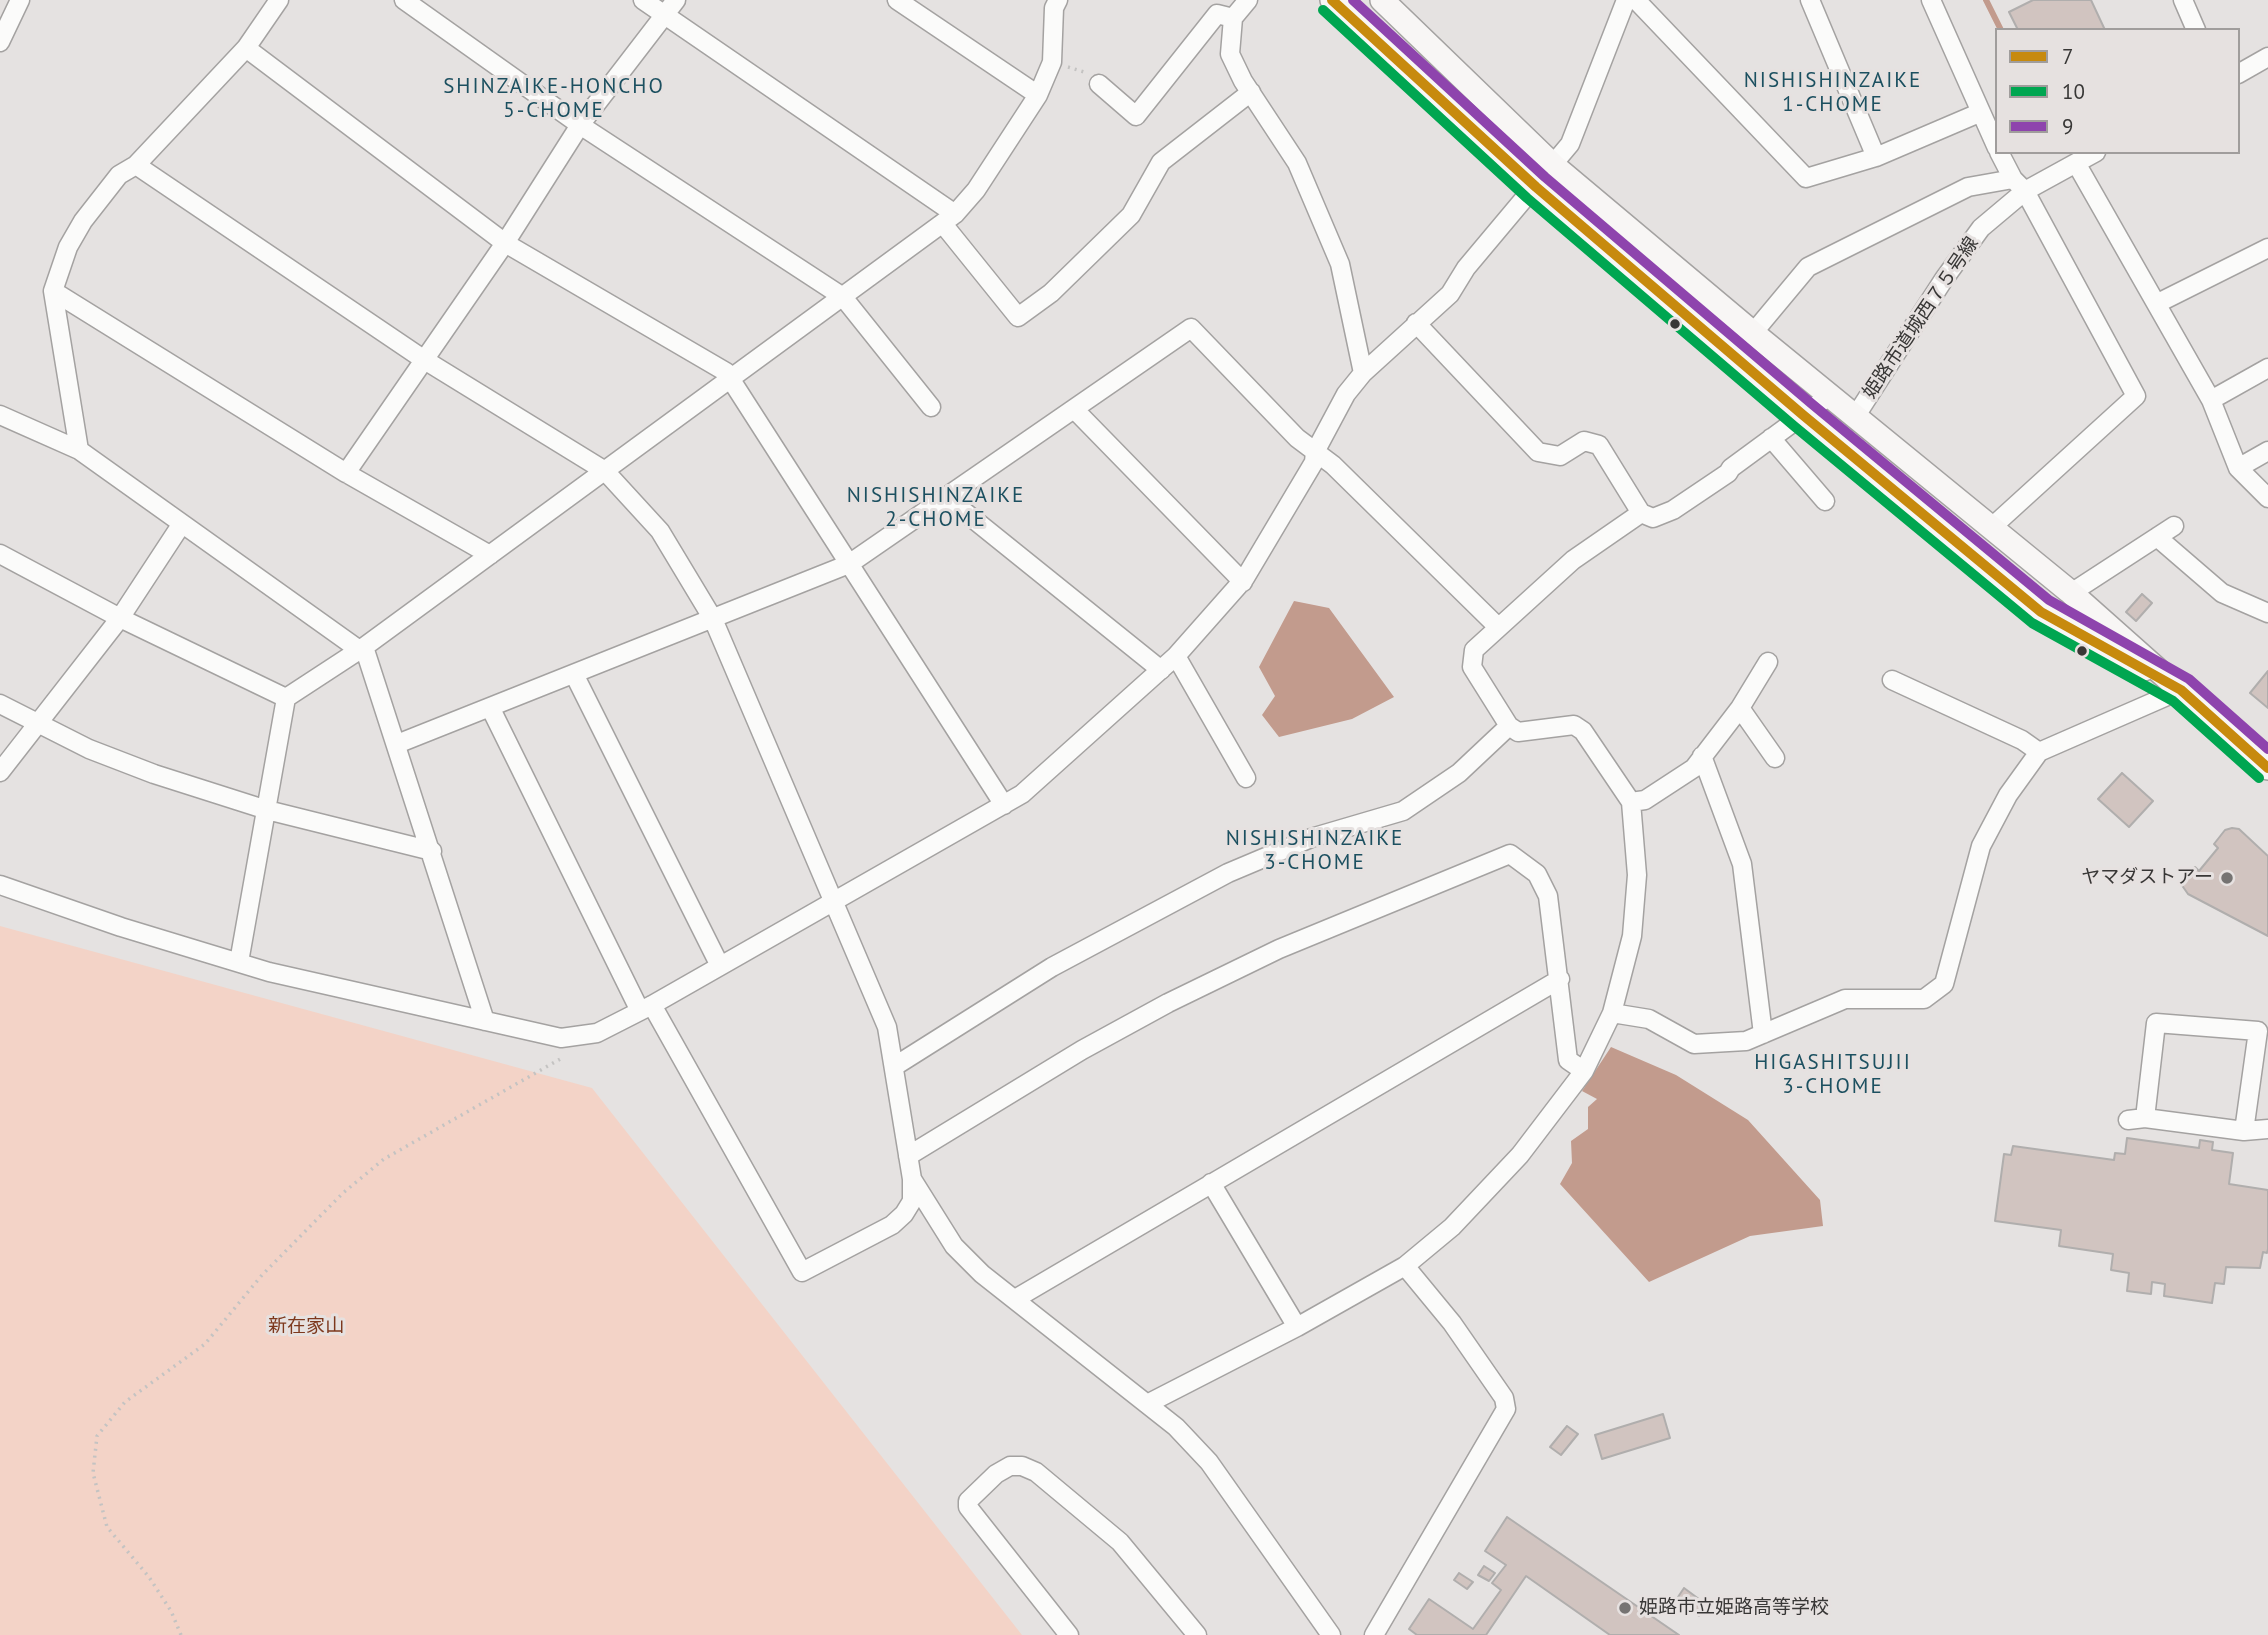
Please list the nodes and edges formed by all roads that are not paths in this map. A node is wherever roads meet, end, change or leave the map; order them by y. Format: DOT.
graph roads {
  1 [pos="20,0"];
  2 [pos="279,0"];
  3 [pos="404,0"];
  4 [pos="643,0"];
  5 [pos="676,0"];
  6 [pos="897,0"];
  7 [pos="1058,0"];
  8 [pos="1248,0"];
  9 [pos="1332,0"];
  10 [pos="1382,0"];
  11 [pos="1626,0"];
  12 [pos="1636,0"];
  13 [pos="1810,0"];
  14 [pos="1931,0"];
  15 [pos="2183,0"];
  16 [pos="665,16"];
  17 [pos="1233,18"];
  18 [pos="2195,28"];
  19 [pos="0,42"];
  20 [pos="246,48"];
  21 [pos="2268,57"];
  22 [pos="2240,73"];
  23 [pos="1099,84"];
  24 [pos="1251,92"];
  25 [pos="1038,95"];
  26 [pos="1979,113"];
  27 [pos="580,125"];
  28 [pos="1995,144"];
  29 [pos="2000,154"];
  30 [pos="2092,154"];
  31 [pos="1876,157"];
  32 [pos="2076,163"];
  33 [pos="136,165"];
  34 [pos="1554,166"];
  35 [pos="2019,185"];
  36 [pos="1536,187"];
  37 [pos="949,219"];
  38 [pos="505,243"];
  39 [pos="2268,248"];
  40 [pos="53,291"];
  41 [pos="843,297"];
  42 [pos="2158,303"];
  43 [pos="1421,328"];
  44 [pos="1753,333"];
  45 [pos="423,359"];
  46 [pos="2268,368"];
  47 [pos="1363,373"];
  48 [pos="730,380"];
  49 [pos="1829,396"];
  50 [pos="2211,400"];
  51 [pos="931,407"];
  52 [pos="1074,409"];
  53 [pos="0,415"];
  54 [pos="1803,415"];
  55 [pos="1855,418"];
  56 [pos="1771,438"];
  57 [pos="79,450"];
  58 [pos="2268,451"];
  59 [pos="1324,458"];
  60 [pos="2238,468"];
  61 [pos="606,471"];
  62 [pos="346,472"];
  63 [pos="946,497"];
  64 [pos="2268,498"];
  65 [pos="1825,501"];
  66 [pos="1639,508"];
  67 [pos="181,525"];
  68 [pos="2174,526"];
  69 [pos="1992,527"];
  70 [pos="2157,537"];
  71 [pos="0,554"];
  72 [pos="490,555"];
  73 [pos="849,564"];
  74 [pos="1243,582"];
  75 [pos="2071,593"];
  76 [pos="2268,613"];
  77 [pos="120,618"];
  78 [pos="713,618"];
  79 [pos="1492,621"];
  80 [pos="361,648"];
  81 [pos="1177,656"];
  82 [pos="1768,662"];
  83 [pos="1161,670"];
  84 [pos="574,674"];
  85 [pos="1892,680"];
  86 [pos="2181,690"];
  87 [pos="286,698"];
  88 [pos="0,704"];
  89 [pos="490,707"];
  90 [pos="1740,708"];
  91 [pos="37,724"];
  92 [pos="1509,726"];
  93 [pos="397,744"];
  94 [pos="2039,752"];
  95 [pos="1702,756"];
  96 [pos="1775,758"];
  97 [pos="2268,768"];
  98 [pos="0,772"];
  99 [pos="1246,778"];
  100 [pos="1631,802"];
  101 [pos="1004,805"];
  102 [pos="267,810"];
  103 [pos="432,851"];
  104 [pos="0,885"];
  105 [pos="835,902"];
  106 [pos="239,962"];
  107 [pos="720,966"];
  108 [pos="1560,979"];
  109 [pos="646,1008"];
  110 [pos="1612,1013"];
  111 [pos="485,1021"];
  112 [pos="1763,1034"];
  113 [pos="895,1066"];
  114 [pos="1584,1071"];
  115 [pos="2268,1129"];
  116 [pos="2244,1131"];
  117 [pos="908,1156"];
  118 [pos="912,1179"];
  119 [pos="1211,1183"];
  120 [pos="1405,1266"];
  121 [pos="1015,1299"];
  122 [pos="1297,1327"];
  123 [pos="1147,1404"];
  124 [pos="1069,1635"];
  125 [pos="1197,1635"];
  126 [pos="1331,1635"];
  127 [pos="1374,1635"];
  1 -- 19 [label="street"];
  2 -- 20 [label="street"];
  3 -- 27 [label="street"];
  4 -- 16 [label="street"];
  5 -- 16 [label="street"];
  6 -- 25 [label="street"];
  7 -- 25 [label="street"];
  8 -- 17 [label="street"];
  9 -- 36 [label="street"];
  10 -- 34 [label="street"];
  11 -- 34 [label="street"];
  12 -- 31 [label="street"];
  13 -- 31 [label="street"];
  14 -- 26 [label="street"];
  15 -- 18 [label="street"];
  16 -- 27 [label="street"];
  16 -- 37 [label="street"];
  17 -- 23 [label="street"];
  17 -- 24 [label="street"];
  20 -- 33 [label="street"];
  20 -- 38 [label="street"];
  21 -- 22 [label="street"];
  24 -- 37 [label="street"];
  24 -- 47 [label="street"];
  25 -- 37 [label="street"];
  26 -- 28 [label="street"];
  26 -- 31 [label="street"];
  27 -- 38 [label="street"];
  27 -- 41 [label="street"];
  29 -- 35 [label="street"];
  30 -- 32 [label="street, 姫路市道城西７５号線"];
  32 -- 35 [label="street, 姫路市道城西７５号線"];
  32 -- 42 [label="street"];
  33 -- 40 [label="street"];
  33 -- 45 [label="street"];
  34 -- 36 [label="street"];
  34 -- 44 [label="street"];
  35 -- 44 [label="street"];
  35 -- 55 [label="street, 姫路市道城西７５号線"];
  35 -- 69 [label="street"];
  36 -- 43 [label="street"];
  36 -- 54 [label="street"];
  37 -- 41 [label="street"];
  38 -- 45 [label="street"];
  38 -- 48 [label="street"];
  39 -- 42 [label="street"];
  40 -- 57 [label="street"];
  40 -- 62 [label="street"];
  41 -- 48 [label="street"];
  41 -- 51 [label="street"];
  42 -- 50 [label="street"];
  43 -- 47 [label="street"];
  43 -- 66 [label="street"];
  44 -- 49 [label="street"];
  45 -- 61 [label="street"];
  45 -- 62 [label="street"];
  46 -- 50 [label="street"];
  47 -- 59 [label="street"];
  48 -- 61 [label="street"];
  48 -- 73 [label="street"];
  49 -- 54 [label="street"];
  49 -- 55 [label="street"];
  50 -- 60 [label="street"];
  52 -- 59 [label="street"];
  52 -- 63 [label="street"];
  52 -- 74 [label="street"];
  53 -- 57 [label="street"];
  54 -- 56 [label="street"];
  54 -- 86 [label="street"];
  55 -- 69 [label="street"];
  56 -- 65 [label="street"];
  56 -- 66 [label="street"];
  57 -- 67 [label="street"];
  58 -- 60 [label="street"];
  59 -- 74 [label="street"];
  59 -- 79 [label="street"];
  60 -- 64 [label="street"];
  61 -- 72 [label="street"];
  61 -- 78 [label="street"];
  62 -- 72 [label="street"];
  63 -- 73 [label="street"];
  63 -- 83 [label="street"];
  66 -- 79 [label="street"];
  67 -- 77 [label="street"];
  67 -- 80 [label="street"];
  68 -- 70 [label="street"];
  69 -- 75 [label="street"];
  70 -- 75 [label="street"];
  70 -- 76 [label="street"];
  71 -- 77 [label="street"];
  72 -- 80 [label="street"];
  73 -- 78 [label="street"];
  73 -- 101 [label="street"];
  74 -- 81 [label="street"];
  75 -- 86 [label="street"];
  77 -- 87 [label="street"];
  77 -- 91 [label="street"];
  78 -- 84 [label="street"];
  78 -- 105 [label="street"];
  79 -- 92 [label="street"];
  80 -- 87 [label="street"];
  80 -- 93 [label="street"];
  81 -- 83 [label="street"];
  81 -- 99 [label="street"];
  82 -- 90 [label="street"];
  83 -- 101 [label="street"];
  84 -- 89 [label="street"];
  84 -- 107 [label="street"];
  85 -- 94 [label="street"];
  86 -- 94 [label="street"];
  86 -- 97 [label="street"];
  87 -- 102 [label="street"];
  88 -- 91 [label="street"];
  89 -- 93 [label="street"];
  89 -- 109 [label="street"];
  90 -- 95 [label="street"];
  90 -- 96 [label="street"];
  91 -- 98 [label="street"];
  91 -- 102 [label="street"];
  92 -- 100 [label="street"];
  92 -- 113 [label="street"];
  93 -- 103 [label="street"];
  94 -- 112 [label="street"];
  95 -- 100 [label="street"];
  95 -- 112 [label="street"];
  100 -- 110 [label="street"];
  101 -- 105 [label="street"];
  102 -- 103 [label="street"];
  102 -- 106 [label="street"];
  103 -- 111 [label="street"];
  104 -- 106 [label="street"];
  105 -- 107 [label="street"];
  105 -- 113 [label="street"];
  106 -- 111 [label="street"];
  107 -- 109 [label="street"];
  108 -- 114 [label="street"];
  108 -- 117 [label="street"];
  108 -- 119 [label="street"];
  109 -- 111 [label="street"];
  109 -- 118 [label="street"];
  110 -- 112 [label="street"];
  110 -- 114 [label="street"];
  113 -- 117 [label="street"];
  114 -- 120 [label="street"];
  115 -- 116 [label="street"];
  116 -- 116 [label="street"];
  117 -- 118 [label="street"];
  118 -- 121 [label="street"];
  119 -- 121 [label="street"];
  119 -- 122 [label="street"];
  120 -- 122 [label="street"];
  120 -- 127 [label="street"];
  121 -- 123 [label="street"];
  122 -- 123 [label="street"];
  123 -- 126 [label="street"];
  124 -- 125 [label="street"];
}
